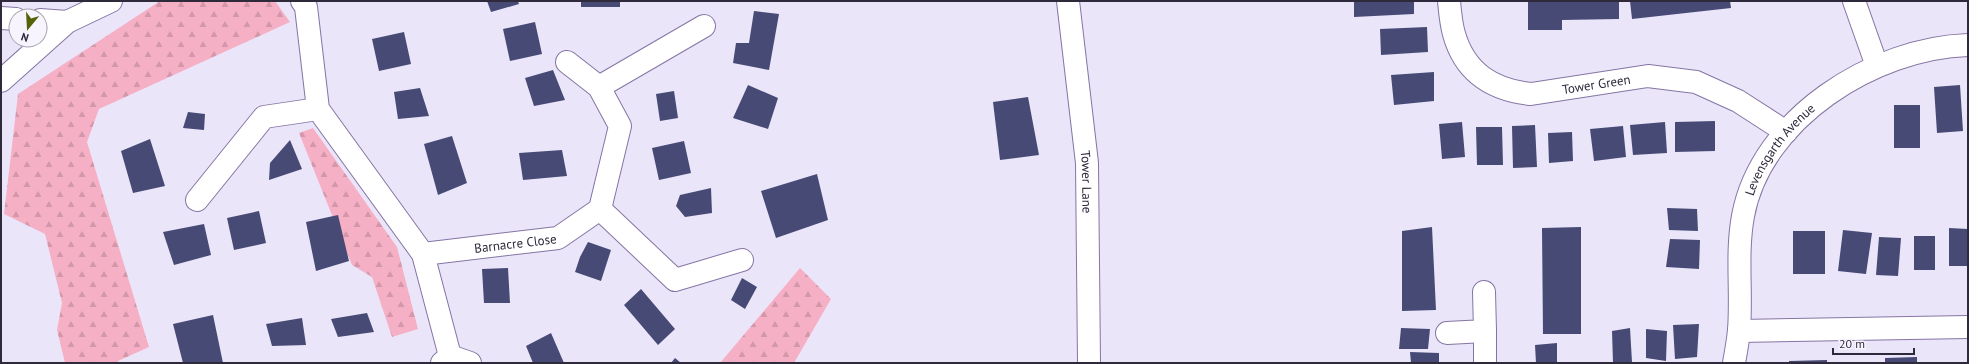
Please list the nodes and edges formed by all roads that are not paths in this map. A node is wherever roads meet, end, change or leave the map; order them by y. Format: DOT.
graph roads {
  1 [pos="111,1"];
  2 [pos="1068,1"];
  3 [pos="1449,1"];
  4 [pos="1854,1"];
  5 [pos="309,3"];
  6 [pos="48,21"];
  7 [pos="67,22"];
  8 [pos="704,26"];
  9 [pos="1968,45"];
  10 [pos="566,62"];
  11 [pos="1877,66"];
  12 [pos="1,81"];
  13 [pos="599,87"];
  14 [pos="318,109"];
  15 [pos="1786,132"];
  16 [pos="197,200"];
  17 [pos="600,209"];
  18 [pos="423,254"];
  19 [pos="742,260"];
  20 [pos="1484,292"];
  21 [pos="1968,327"];
  22 [pos="1739,330"];
  23 [pos="1485,331"];
  24 [pos="1447,332"];
  25 [pos="446,360"];
  26 [pos="470,363"];
  27 [pos="1089,363"];
  28 [pos="1485,363"];
  29 [pos="1734,363"];
  1 -- 7 [label="street"];
  2 -- 27 [label="street, Tower Lane"];
  3 -- 15 [label="street, Tower Green"];
  4 -- 11 [label="street"];
  5 -- 14 [label="street"];
  6 -- 7 [label="street"];
  7 -- 12 [label="street"];
  8 -- 13 [label="street"];
  9 -- 11 [label="street, Levensgarth Avenue"];
  10 -- 13 [label="street"];
  11 -- 15 [label="street, Levensgarth Avenue"];
  13 -- 17 [label="street"];
  14 -- 16 [label="street"];
  14 -- 18 [label="street"];
  15 -- 22 [label="street, Levensgarth Avenue"];
  17 -- 18 [label="street, Barnacre Close"];
  17 -- 19 [label="street"];
  18 -- 25 [label="street"];
  20 -- 23 [label="street"];
  21 -- 22 [label="street"];
  22 -- 29 [label="street, Levensgarth Avenue"];
  23 -- 24 [label="street"];
  23 -- 28 [label="street"];
  25 -- 26 [label="street"];
}
